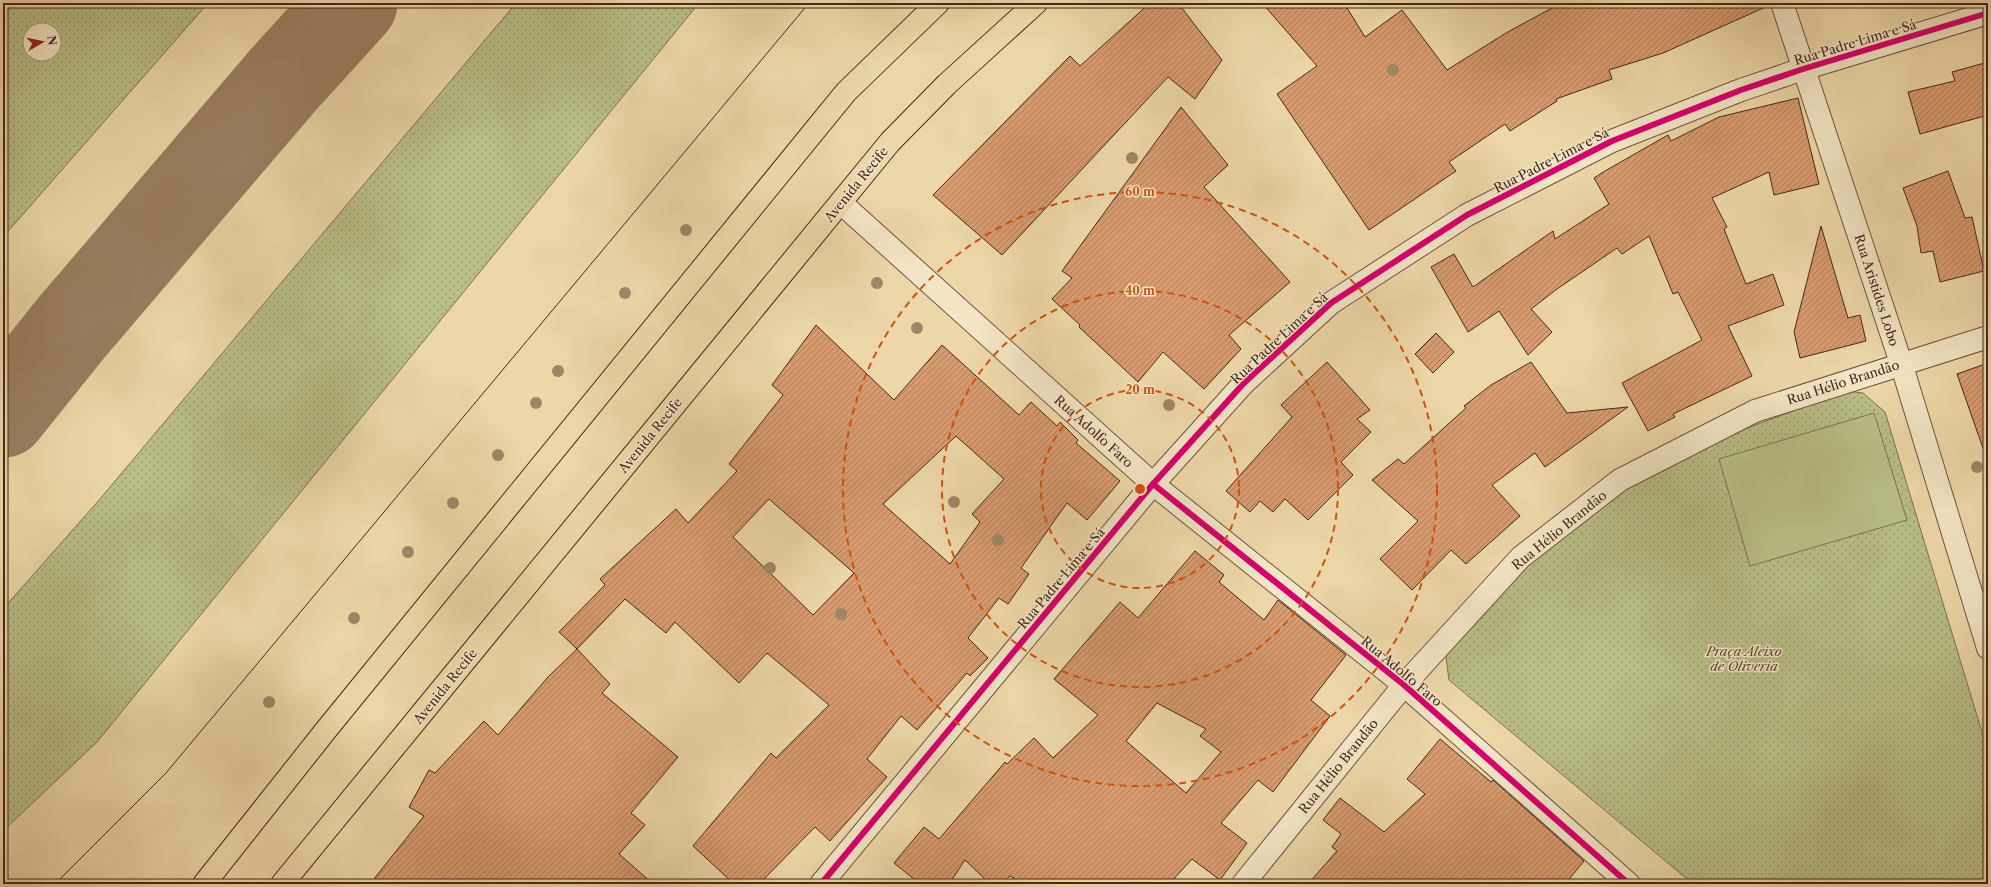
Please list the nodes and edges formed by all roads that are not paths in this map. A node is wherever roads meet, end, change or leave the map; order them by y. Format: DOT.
graph roads {
  1 [pos="938,3"];
  2 [pos="1036,3"];
  3 [pos="1782,3"];
  4 [pos="1988,13"];
  5 [pos="1803,69"];
  6 [pos="841,203"];
  7 [pos="1988,336"];
  8 [pos="1901,363"];
  9 [pos="1153,484"];
  10 [pos="1988,648"];
  11 [pos="1404,685"];
  12 [pos="204,884"];
  13 [pos="282,884"];
  14 [pos="821,884"];
  15 [pos="1243,884"];
  16 [pos="1629,884"];
  1 -- 12 [label="main road"];
  2 -- 6 [label="main road, Avenida Recife"];
  3 -- 5 [label="street, Rua Aristides Lobo"];
  4 -- 5 [label="street, Rua Padre Lima e Sá"];
  5 -- 8 [label="street, Rua Aristides Lobo"];
  5 -- 9 [label="street, Rua Padre Lima e Sá"];
  6 -- 9 [label="street, Rua Adolfo Faro"];
  6 -- 13 [label="main road, Avenida Recife"];
  7 -- 8 [label="street, Rua Hélio Brandão"];
  8 -- 10 [label="street, Rua Aristides Lobo"];
  8 -- 11 [label="street, Rua Hélio Brandão"];
  9 -- 11 [label="street, Rua Adolfo Faro"];
  9 -- 14 [label="street, Rua Padre Lima e Sá"];
  11 -- 15 [label="street, Rua Hélio Brandão"];
  11 -- 16 [label="street, Rua Adolfo Faro"];
}
